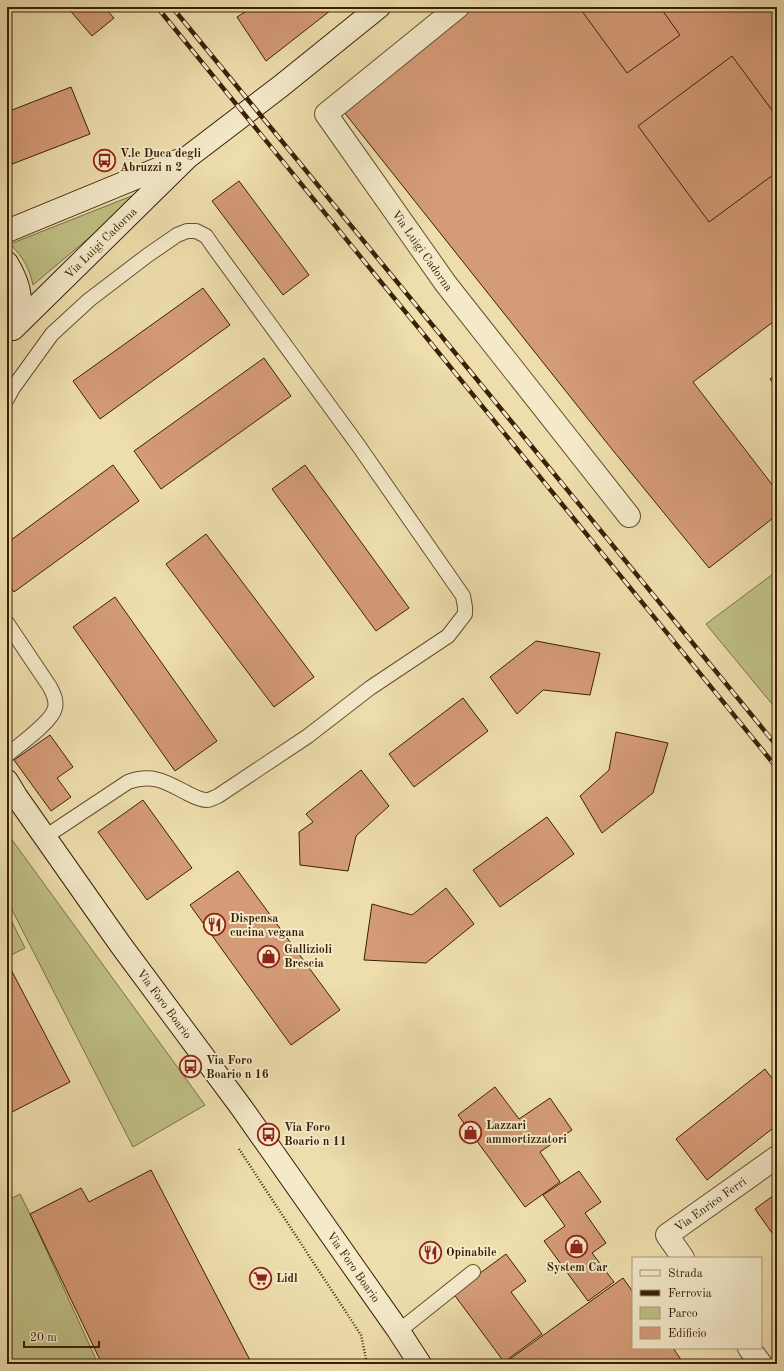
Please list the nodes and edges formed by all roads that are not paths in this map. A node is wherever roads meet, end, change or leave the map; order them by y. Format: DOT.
graph roads {
  1 [pos="379,7"];
  2 [pos="458,7"];
  3 [pos="188,157"];
  4 [pos="7,232"];
  5 [pos="7,263"];
  6 [pos="10,333"];
  7 [pos="7,399"];
  8 [pos="629,516"];
  9 [pos="7,623"];
  10 [pos="7,755"];
  11 [pos="7,781"];
  12 [pos="45,837"];
  13 [pos="777,1157"];
  14 [pos="682,1257"];
  15 [pos="474,1272"];
  16 [pos="398,1330"];
  17 [pos="750,1349"];
  18 [pos="420,1364"];
  19 [pos="761,1364"];
  1 -- 3 [label="main road, Via Luigi Cadorna"];
  2 -- 8 [label="main road, Via Luigi Cadorna"];
  3 -- 4 [label="main road, Via Luigi Cadorna"];
  3 -- 6 [label="main road, Via Luigi Cadorna"];
  5 -- 6 [label="main road"];
  7 -- 12 [label="lane"];
  9 -- 10 [label="lane"];
  11 -- 12 [label="main road, Via Foro Boario"];
  12 -- 16 [label="main road, Via Foro Boario"];
  13 -- 14 [label="main road, Via Enrico Ferri"];
  15 -- 16 [label="lane"];
  16 -- 18 [label="main road, Via Foro Boario"];
  17 -- 19 [label="main road"];
}
